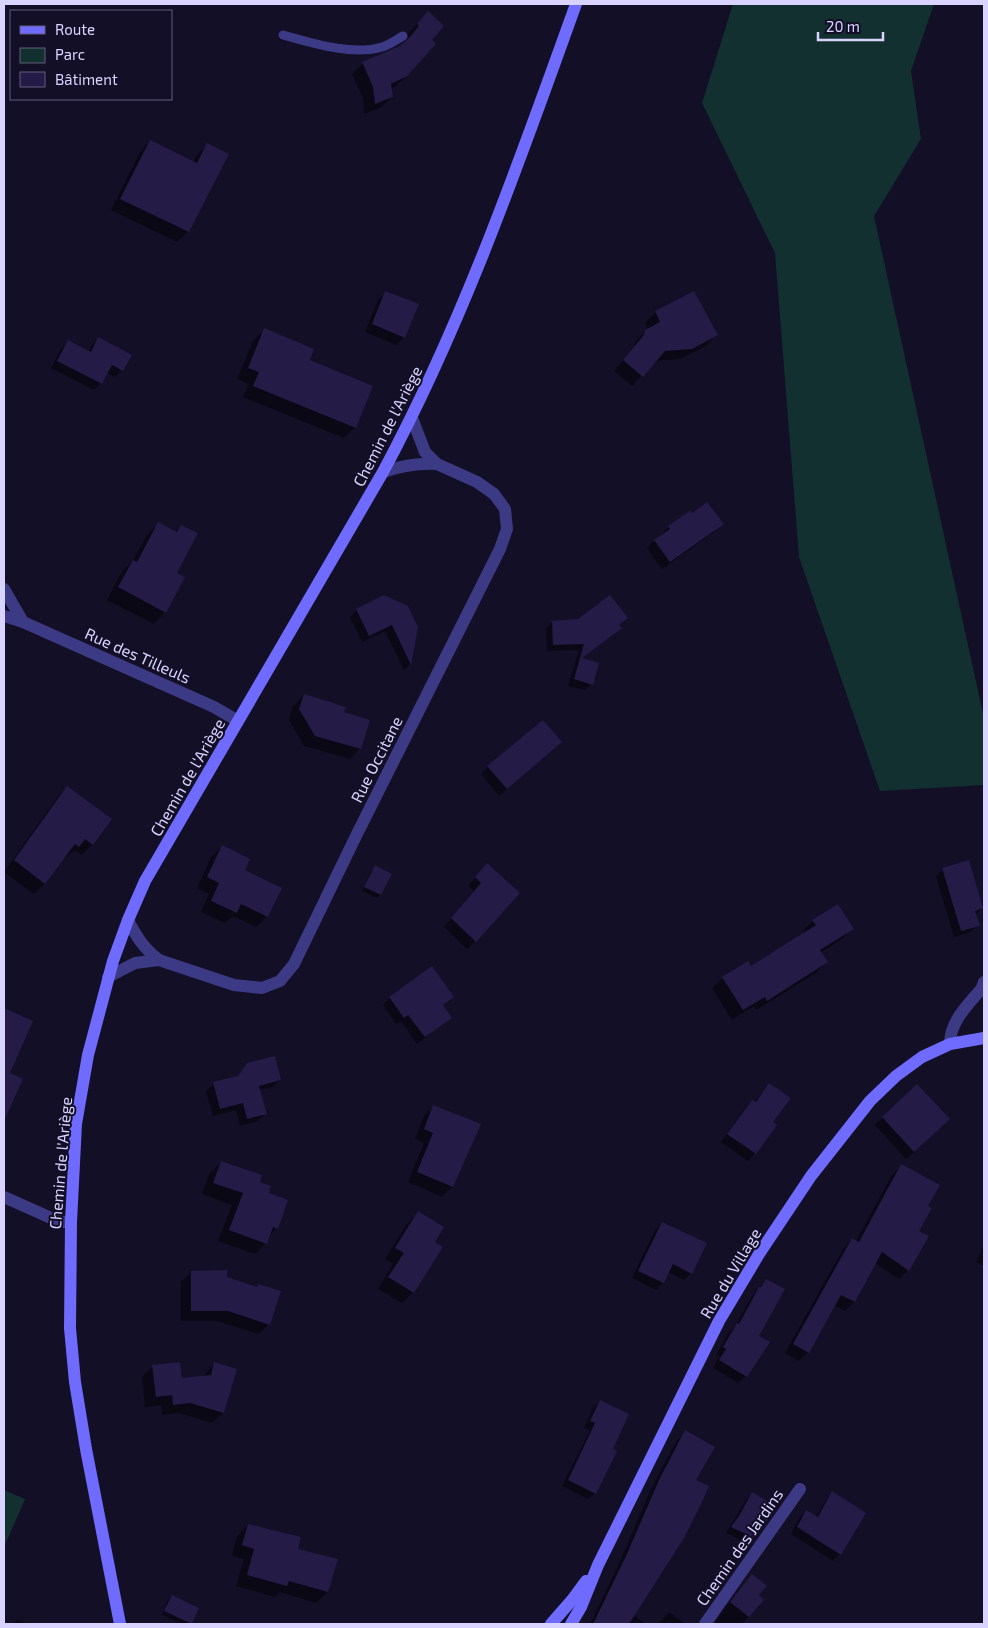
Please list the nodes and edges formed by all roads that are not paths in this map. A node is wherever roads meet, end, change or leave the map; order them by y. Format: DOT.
graph roads {
  1 [pos="576,4"];
  2 [pos="284,35"];
  3 [pos="403,36"];
  4 [pos="412,418"];
  5 [pos="436,464"];
  6 [pos="383,472"];
  7 [pos="4,589"];
  8 [pos="4,616"];
  9 [pos="23,622"];
  10 [pos="238,721"];
  11 [pos="128,920"];
  12 [pos="159,960"];
  13 [pos="108,977"];
  14 [pos="984,982"];
  15 [pos="984,1038"];
  16 [pos="950,1044"];
  17 [pos="4,1197"];
  18 [pos="71,1222"];
  19 [pos="800,1489"];
  20 [pos="598,1565"];
  21 [pos="120,1624"];
  22 [pos="550,1624"];
  23 [pos="572,1624"];
  24 [pos="705,1624"];
  1 -- 4 [label="street, Chemin de l'Ariège"];
  2 -- 3 [label="lane"];
  4 -- 5 [label="street"];
  4 -- 6 [label="street, Chemin de l'Ariège"];
  5 -- 6 [label="street, Rue Occitane"];
  5 -- 12 [label="street, Rue Occitane"];
  6 -- 10 [label="street, Chemin de l'Ariège"];
  7 -- 9 [label="street"];
  8 -- 9 [label="street, Rue des Tilleuls"];
  9 -- 10 [label="street, Rue des Tilleuls"];
  10 -- 11 [label="street, Chemin de l'Ariège"];
  11 -- 12 [label="street, Rue Occitane"];
  11 -- 13 [label="street, Chemin de l'Ariège"];
  12 -- 13 [label="street, Rue Occitane"];
  13 -- 18 [label="street, Chemin de l'Ariège"];
  14 -- 16 [label="street"];
  15 -- 16 [label="street, Rue du Village"];
  16 -- 20 [label="street, Rue du Village"];
  17 -- 18 [label="street"];
  18 -- 21 [label="street, Chemin de l'Ariège"];
  19 -- 24 [label="street, Chemin des Jardins"];
  20 -- 22 [label="street, Rue du Village"];
  20 -- 23 [label="street, Rue du Village"];
}
